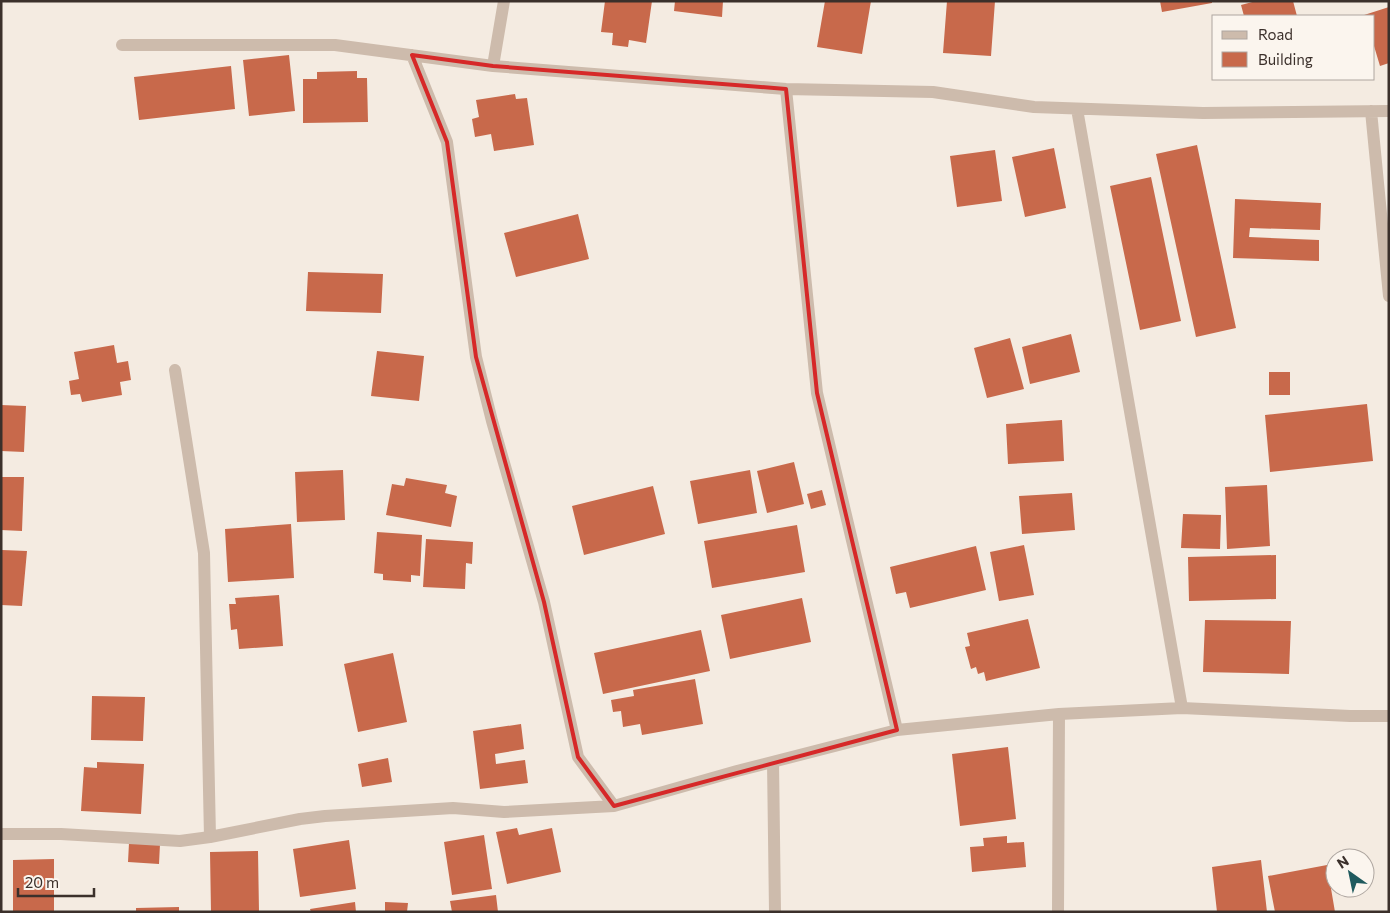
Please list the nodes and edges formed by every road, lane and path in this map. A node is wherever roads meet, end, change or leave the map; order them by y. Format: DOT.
graph roads {
  1 [pos="504,1"];
  2 [pos="122,45"];
  3 [pos="412,55"];
  4 [pos="493,66"];
  5 [pos="786,89"];
  6 [pos="1077,109"];
  7 [pos="1370,111"];
  8 [pos="1389,111"];
  9 [pos="1389,296"];
  10 [pos="175,370"];
  11 [pos="1182,708"];
  12 [pos="1059,714"];
  13 [pos="1389,716"];
  14 [pos="897,730"];
  15 [pos="773,762"];
  16 [pos="614,806"];
  17 [pos="1,834"];
  18 [pos="210,837"];
  19 [pos="775,912"];
  20 [pos="1058,912"];
  1 -- 4 [label="street"];
  2 -- 3 [label="street"];
  3 -- 4 [label="street"];
  3 -- 16 [label="street"];
  4 -- 5 [label="street"];
  5 -- 6 [label="street"];
  5 -- 14 [label="street"];
  6 -- 7 [label="street"];
  6 -- 11 [label="street"];
  7 -- 8 [label="street"];
  7 -- 9 [label="street"];
  10 -- 18 [label="street"];
  11 -- 12 [label="street"];
  11 -- 13 [label="street"];
  12 -- 14 [label="street"];
  12 -- 20 [label="street"];
  14 -- 15 [label="street"];
  15 -- 16 [label="street"];
  15 -- 19 [label="street"];
  16 -- 18 [label="street"];
  17 -- 18 [label="street"];
}
